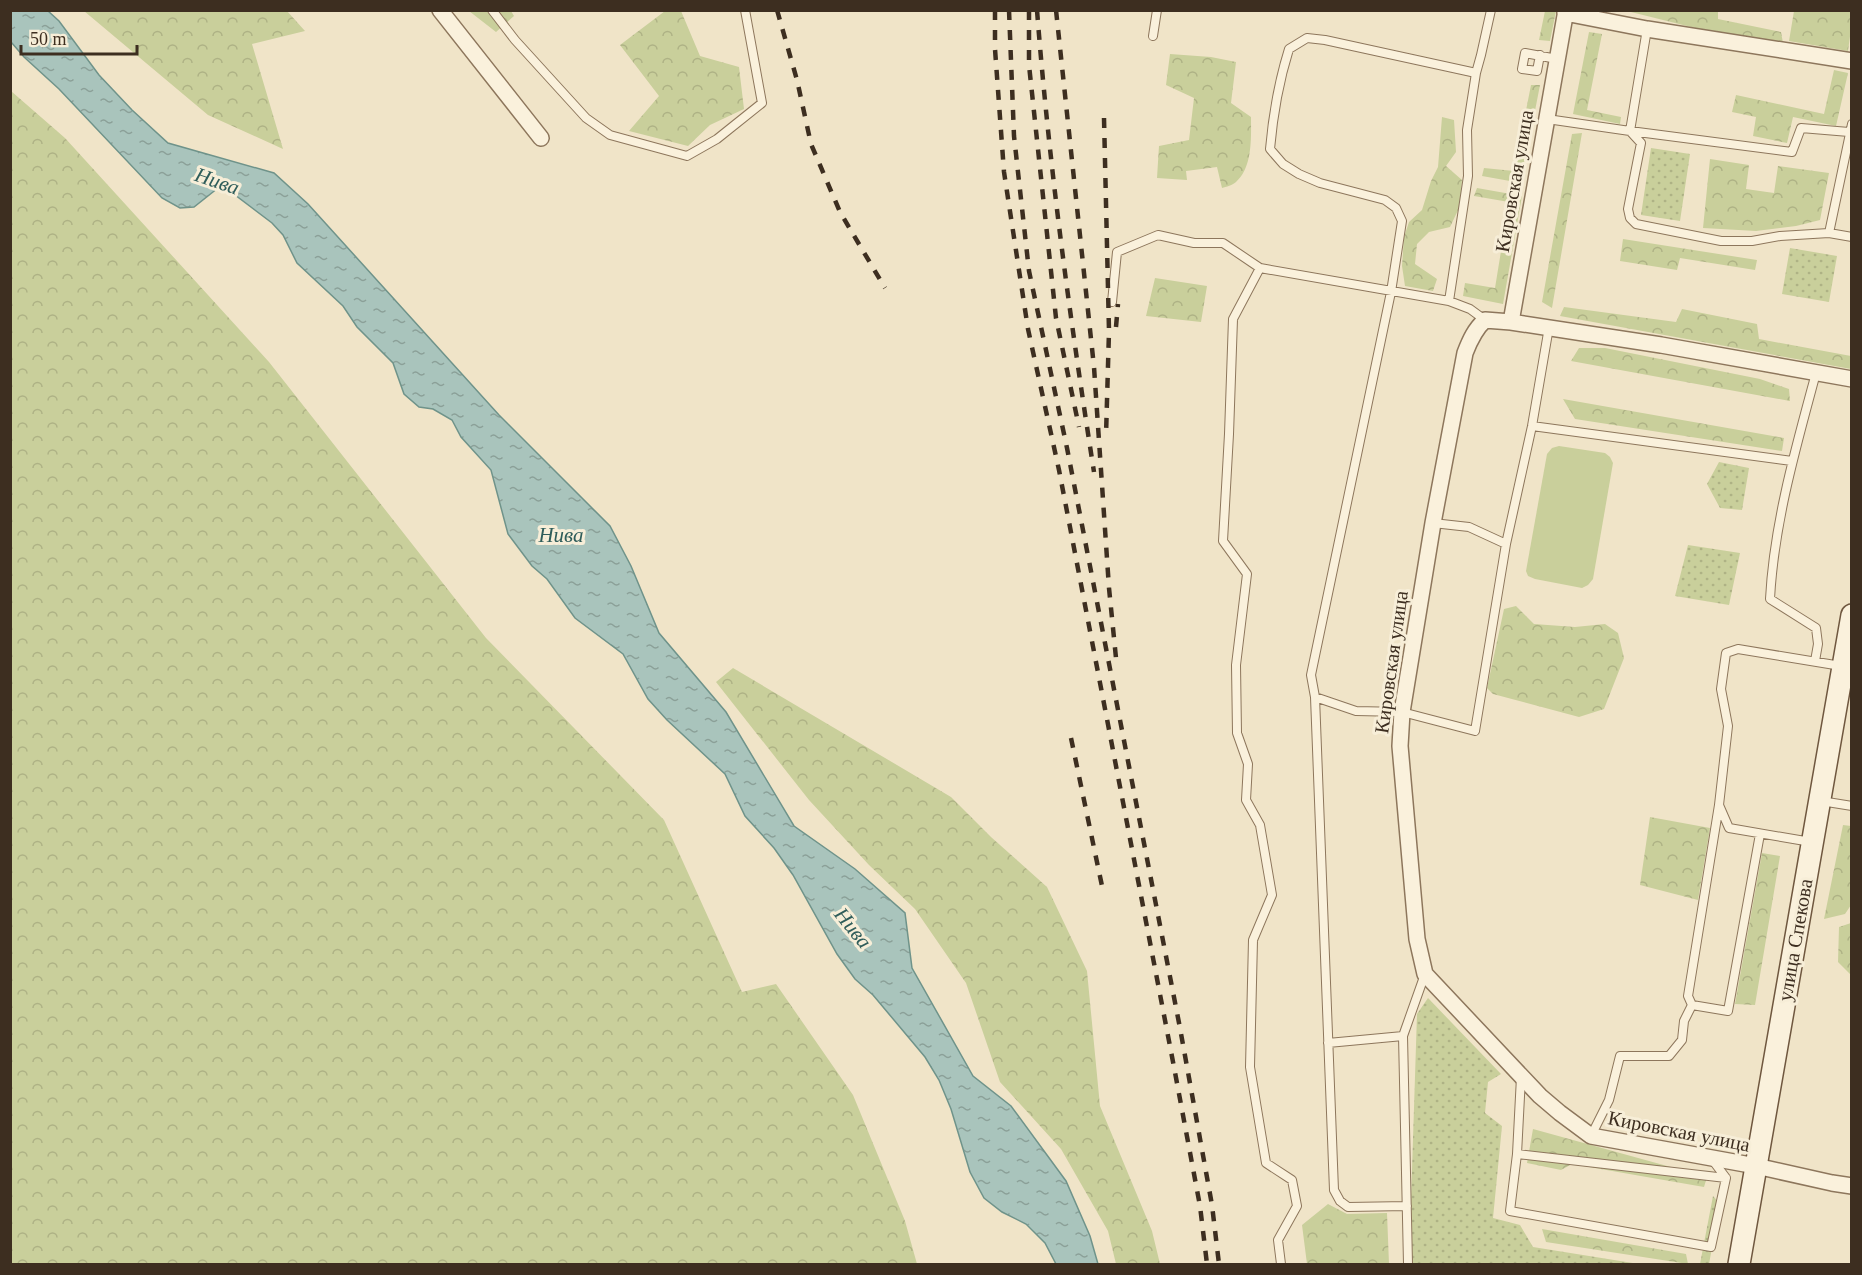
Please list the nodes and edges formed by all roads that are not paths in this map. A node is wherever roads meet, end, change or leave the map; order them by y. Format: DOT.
graph roads {
  1 [pos="440,10"];
  2 [pos="492,10"];
  3 [pos="746,10"];
  4 [pos="1157,10"];
  5 [pos="1491,10"];
  6 [pos="1566,12"];
  7 [pos="1647,28"];
  8 [pos="1153,36"];
  9 [pos="1540,56"];
  10 [pos="1557,59"];
  11 [pos="1851,61"];
  12 [pos="1476,73"];
  13 [pos="1547,119"];
  14 [pos="1851,124"];
  15 [pos="1630,131"];
  16 [pos="1850,132"];
  17 [pos="541,138"];
  18 [pos="1829,233"];
  19 [pos="1851,237"];
  20 [pos="1260,268"];
  21 [pos="1391,292"];
  22 [pos="1112,302"];
  23 [pos="1449,302"];
  24 [pos="1485,320"];
  25 [pos="1511,322"];
  26 [pos="1549,327"];
  27 [pos="1816,373"];
  28 [pos="1851,379"];
  29 [pos="1532,426"];
  30 [pos="1792,461"];
  31 [pos="1433,523"];
  32 [pos="1506,544"];
  33 [pos="1851,615"];
  34 [pos="1815,661"];
  35 [pos="1842,667"];
  36 [pos="1316,697"];
  37 [pos="1402,712"];
  38 [pos="1819,801"];
  39 [pos="1719,805"];
  40 [pos="1851,806"];
  41 [pos="1760,834"];
  42 [pos="1812,842"];
  43 [pos="1425,974"];
  44 [pos="1692,1005"];
  45 [pos="1403,1036"];
  46 [pos="1328,1043"];
  47 [pos="1521,1075"];
  48 [pos="1591,1136"];
  49 [pos="1517,1154"];
  50 [pos="1711,1157"];
  51 [pos="1756,1166"];
  52 [pos="1726,1178"];
  53 [pos="1850,1183"];
  54 [pos="1407,1206"];
  55 [pos="1281,1264"];
  56 [pos="1408,1264"];
  57 [pos="1739,1264"];
  1 -- 17 [label="street"];
  2 -- 3 [label="lane"];
  4 -- 8 [label="lane"];
  5 -- 12 [label="lane"];
  6 -- 7 [label="street"];
  6 -- 10 [label="street, Кировская улица"];
  7 -- 11 [label="street"];
  7 -- 15 [label="lane"];
  9 -- 10 [label="lane"];
  10 -- 13 [label="street, Кировская улица"];
  12 -- 21 [label="lane"];
  12 -- 23 [label="lane"];
  13 -- 15 [label="lane"];
  13 -- 25 [label="street, Кировская улица"];
  14 -- 16 [label="lane"];
  15 -- 16 [label="lane"];
  15 -- 18 [label="lane"];
  16 -- 18 [label="lane"];
  18 -- 19 [label="lane"];
  20 -- 21 [label="lane"];
  20 -- 22 [label="lane"];
  20 -- 55 [label="lane"];
  21 -- 23 [label="lane"];
  21 -- 36 [label="lane"];
  23 -- 24 [label="lane"];
  24 -- 25 [label="street"];
  24 -- 31 [label="street, Кировская улица"];
  25 -- 26 [label="street"];
  26 -- 27 [label="street"];
  26 -- 29 [label="lane"];
  27 -- 28 [label="street"];
  27 -- 30 [label="lane"];
  29 -- 30 [label="lane"];
  29 -- 32 [label="lane"];
  30 -- 34 [label="lane"];
  31 -- 32 [label="lane"];
  31 -- 37 [label="street, Кировская улица"];
  32 -- 37 [label="lane"];
  33 -- 35 [label="main road, улица Спекова"];
  34 -- 35 [label="lane"];
  34 -- 39 [label="lane"];
  35 -- 38 [label="main road, улица Спекова"];
  36 -- 37 [label="lane"];
  36 -- 46 [label="lane"];
  37 -- 43 [label="street, Кировская улица"];
  38 -- 40 [label="lane"];
  38 -- 42 [label="main road, улица Спекова"];
  39 -- 41 [label="lane"];
  39 -- 44 [label="lane"];
  41 -- 42 [label="lane"];
  41 -- 44 [label="lane"];
  42 -- 51 [label="main road, улица Спекова"];
  43 -- 45 [label="lane"];
  43 -- 47 [label="street, Кировская улица"];
  44 -- 48 [label="lane"];
  45 -- 46 [label="lane"];
  45 -- 54 [label="lane"];
  46 -- 54 [label="lane"];
  47 -- 48 [label="street, Кировская улица"];
  47 -- 49 [label="lane"];
  48 -- 50 [label="street, Кировская улица"];
  49 -- 52 [label="lane"];
  49 -- 52 [label="lane"];
  50 -- 51 [label="street, Кировская улица"];
  50 -- 52 [label="lane"];
  51 -- 53 [label="street, Кировская улица"];
  51 -- 57 [label="main road, улица Спекова"];
  54 -- 56 [label="lane"];
}
